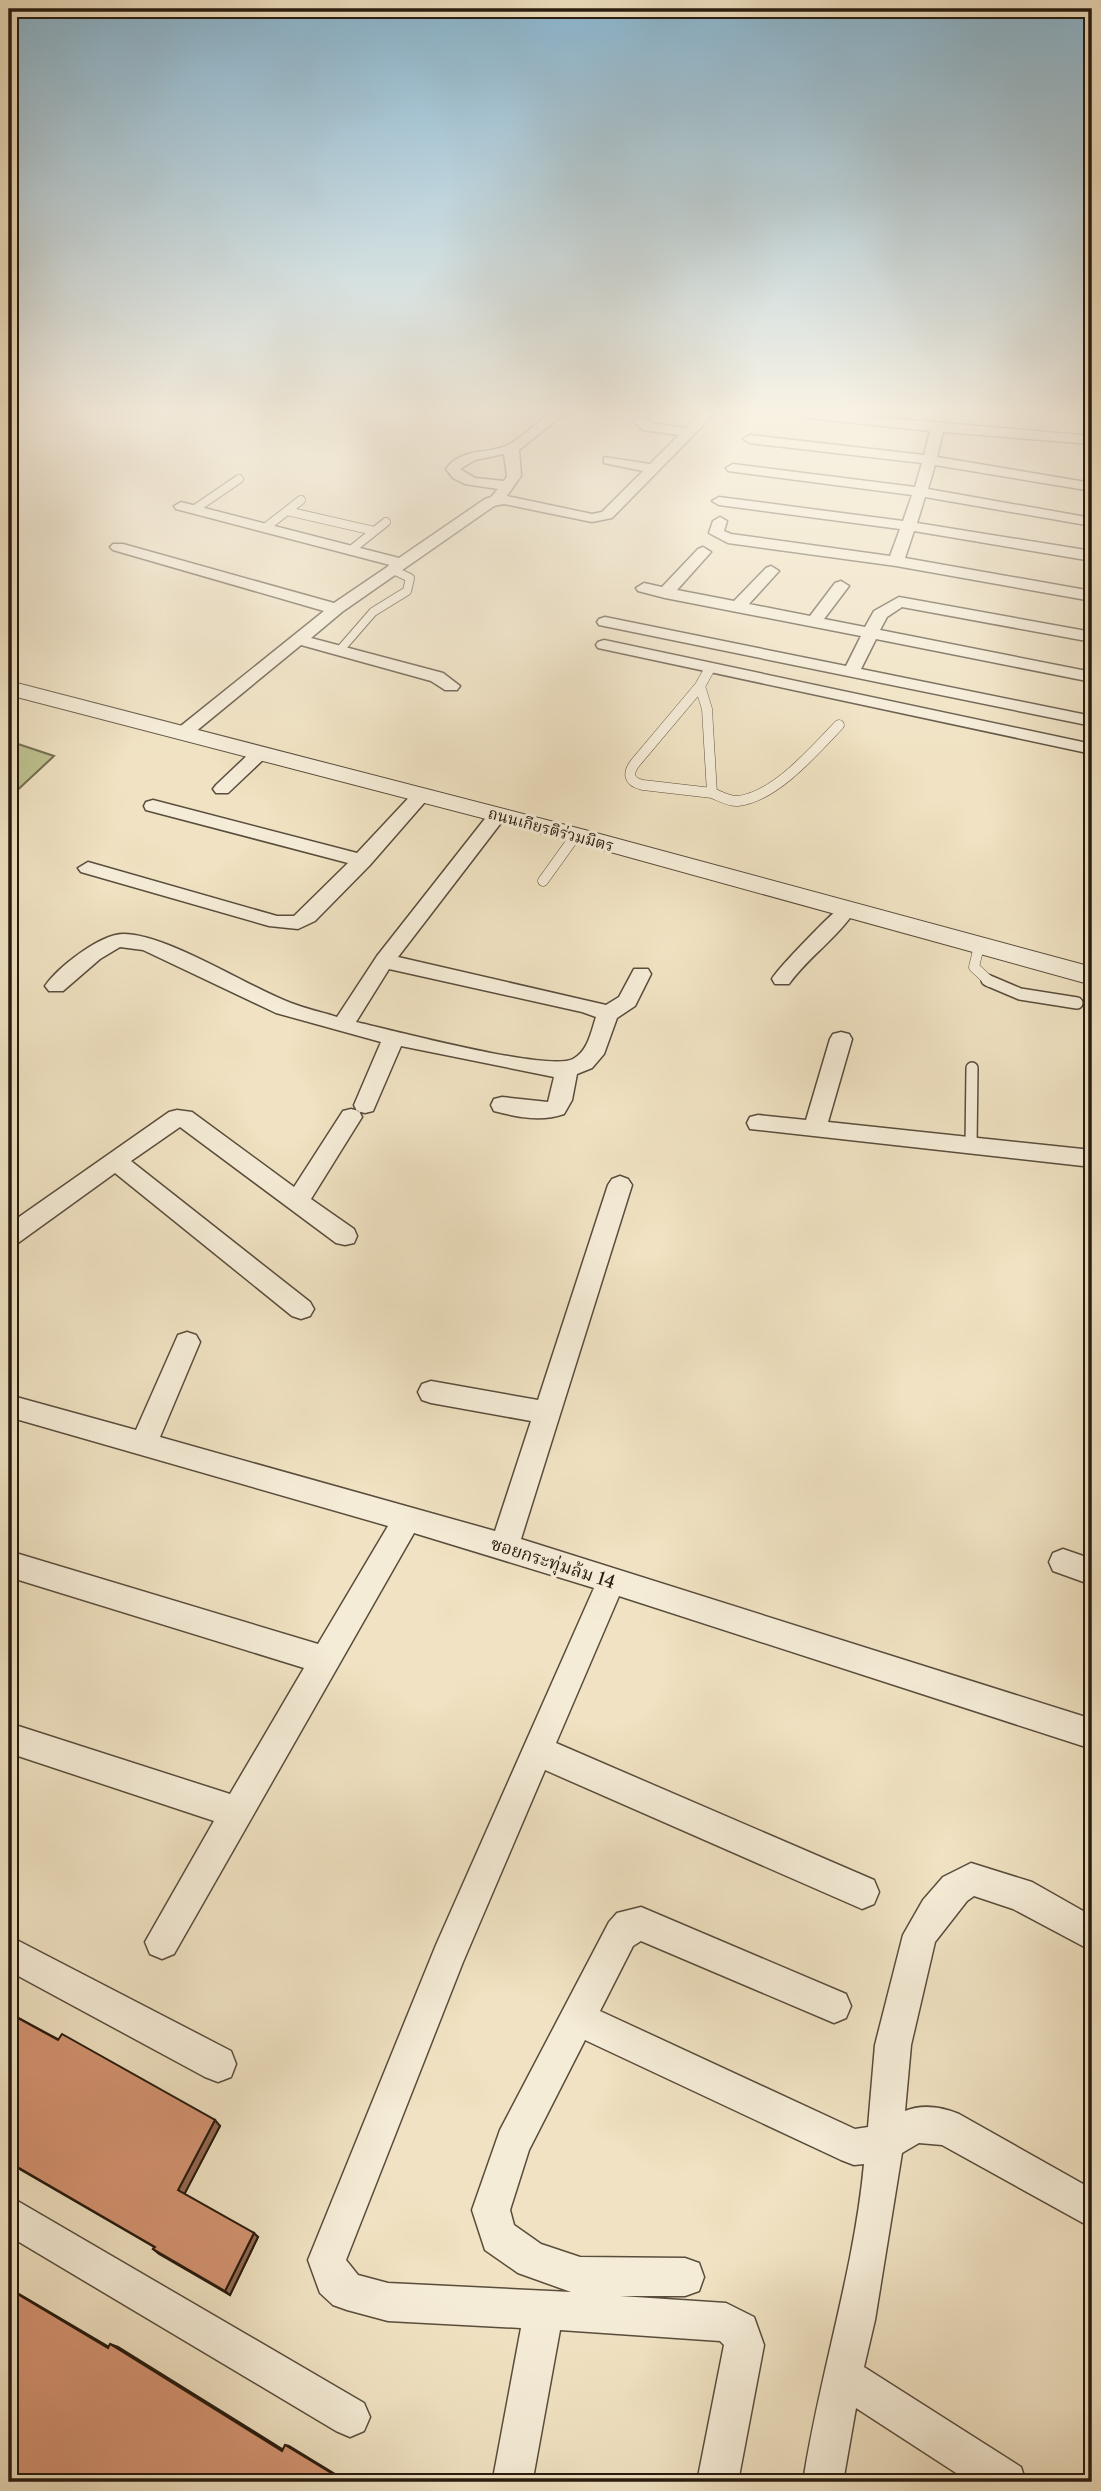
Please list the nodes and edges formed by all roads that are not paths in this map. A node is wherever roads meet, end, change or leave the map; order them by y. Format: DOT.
graph roads {
  1 [pos="274,530"];
  2 [pos="371,530"];
  3 [pos="451,530"];
  4 [pos="717,530"];
  5 [pos="908,530"];
  6 [pos="935,530"];
  7 [pos="374,531"];
  8 [pos="118,547"];
  9 [pos="351,550"];
  10 [pos="703,551"];
  11 [pos="854,555"];
  12 [pos="1092,556"];
  13 [pos="897,561"];
  14 [pos="396,566"];
  15 [pos="771,571"];
  16 [pos="644,588"];
  17 [pos="665,593"];
  18 [pos="1092,596"];
  19 [pos="737,607"];
  20 [pos="336,609"];
  21 [pos="605,622"];
  22 [pos="814,622"];
  23 [pos="869,633"];
  24 [pos="1092,637"];
  25 [pos="297,639"];
  26 [pos="604,645"];
  27 [pos="340,650"];
  28 [pos="710,668"];
  29 [pos="851,672"];
  30 [pos="1092,677"];
  31 [pos="451,686"];
  32 [pos="700,686"];
  33 [pos="9,688"];
  34 [pos="1092,721"];
  35 [pos="839,724"];
  36 [pos="183,733"];
  37 [pos="1092,750"];
  38 [pos="260,753"];
  39 [pos="222,789"];
  40 [pos="712,793"];
  41 [pos="422,795"];
  42 [pos="153,806"];
  43 [pos="498,815"];
  44 [pos="576,835"];
  45 [pos="363,862"];
  46 [pos="88,868"];
  47 [pos="543,881"];
  48 [pos="846,909"];
  49 [pos="979,946"];
  50 [pos="384,961"];
  51 [pos="641,974"];
  52 [pos="1092,976"];
  53 [pos="782,979"];
  54 [pos="56,986"];
  55 [pos="1077,1003"];
  56 [pos="608,1014"];
  57 [pos="343,1026"];
  58 [pos="394,1038"];
  59 [pos="841,1039"];
  60 [pos="972,1068"];
  61 [pos="567,1070"];
  62 [pos="502,1105"];
  63 [pos="758,1123"];
  64 [pos="815,1129"];
  65 [pos="971,1146"];
  66 [pos="1092,1159"];
  67 [pos="116,1161"];
  68 [pos="620,1185"];
  69 [pos="297,1202"];
  70 [pos="9,1236"];
  71 [pos="345,1236"];
  72 [pos="301,1309"];
  73 [pos="187,1342"];
  74 [pos="432,1392"];
  75 [pos="9,1406"];
  76 [pos="548,1413"];
  77 [pos="144,1445"];
  78 [pos="407,1521"];
  79 [pos="504,1546"];
  80 [pos="1063,1562"];
  81 [pos="9,1564"];
  82 [pos="1092,1573"];
  83 [pos="611,1582"];
  84 [pos="324,1660"];
  85 [pos="1092,1734"];
  86 [pos="9,1738"];
  87 [pos="538,1751"];
  88 [pos="238,1814"];
  89 [pos="862,1892"];
  90 [pos="1092,1934"];
  91 [pos="162,1942"];
  92 [pos="9,1953"];
  93 [pos="834,2006"];
  94 [pos="576,2018"];
  95 [pos="218,2064"];
  96 [pos="883,2144"];
  97 [pos="1092,2209"];
  98 [pos="9,2215"];
  99 [pos="685,2277"];
  100 [pos="544,2310"];
  101 [pos="842,2376"];
  102 [pos="350,2417"];
  103 [pos="514,2473"];
  104 [pos="718,2482"];
  105 [pos="823,2482"];
  106 [pos="1006,2482"];
  1 -- 9 [label="street"];
  2 -- 7 [label="lane"];
  3 -- 14 [label="street"];
  4 -- 11 [label="street"];
  5 -- 13 [label="street"];
  6 -- 12 [label="street"];
  7 -- 9 [label="lane"];
  8 -- 20 [label="street"];
  9 -- 14 [label="street"];
  10 -- 17 [label="street"];
  11 -- 13 [label="street"];
  11 -- 22 [label="street"];
  13 -- 18 [label="street"];
  14 -- 20 [label="street"];
  14 -- 27 [label="lane"];
  15 -- 19 [label="street"];
  16 -- 17 [label="street"];
  17 -- 19 [label="street"];
  19 -- 22 [label="street"];
  20 -- 25 [label="street"];
  21 -- 29 [label="street"];
  22 -- 23 [label="street"];
  23 -- 24 [label="street"];
  23 -- 29 [label="street"];
  23 -- 30 [label="street"];
  25 -- 27 [label="street"];
  25 -- 36 [label="street"];
  26 -- 28 [label="street"];
  27 -- 31 [label="street"];
  28 -- 32 [label="lane"];
  28 -- 37 [label="street"];
  29 -- 34 [label="street"];
  32 -- 40 [label="lane"];
  32 -- 40 [label="lane"];
  33 -- 36 [label="street, ถนนเกียรติร่วมมิตร"];
  35 -- 40 [label="lane"];
  36 -- 38 [label="street, ถนนเกียรติร่วมมิตร"];
  38 -- 39 [label="street"];
  38 -- 41 [label="street, ถนนเกียรติร่วมมิตร"];
  41 -- 43 [label="street, ถนนเกียรติร่วมมิตร"];
  41 -- 45 [label="street"];
  42 -- 45 [label="street"];
  43 -- 44 [label="street, ถนนเกียรติร่วมมิตร"];
  43 -- 50 [label="street"];
  44 -- 47 [label="lane"];
  44 -- 48 [label="street, ถนนเกียรติร่วมมิตร"];
  45 -- 46 [label="street"];
  48 -- 49 [label="street, ถนนเกียรติร่วมมิตร"];
  48 -- 53 [label="street"];
  49 -- 52 [label="street, ถนนเกียรติร่วมมิตร"];
  49 -- 55 [label="lane"];
  50 -- 56 [label="street"];
  50 -- 57 [label="street"];
  51 -- 56 [label="street"];
  54 -- 57 [label="street"];
  56 -- 61 [label="street"];
  57 -- 58 [label="street"];
  58 -- 61 [label="street"];
  58 -- 69 [label="street"];
  59 -- 64 [label="street"];
  60 -- 65 [label="lane"];
  61 -- 62 [label="street"];
  63 -- 64 [label="street"];
  64 -- 65 [label="street"];
  65 -- 66 [label="street"];
  67 -- 69 [label="street"];
  67 -- 70 [label="street"];
  67 -- 72 [label="street"];
  68 -- 76 [label="street"];
  69 -- 71 [label="street"];
  73 -- 77 [label="street"];
  74 -- 76 [label="street"];
  75 -- 77 [label="street, ซอยกระทุ่มล้ม 14"];
  76 -- 79 [label="street"];
  77 -- 78 [label="street, ซอยกระทุ่มล้ม 14"];
  78 -- 79 [label="street, ซอยกระทุ่มล้ม 14"];
  78 -- 84 [label="street"];
  79 -- 83 [label="street, ซอยกระทุ่มล้ม 14"];
  80 -- 82 [label="street"];
  81 -- 84 [label="street"];
  83 -- 85 [label="street, ซอยกระทุ่มล้ม 14"];
  83 -- 87 [label="street"];
  84 -- 88 [label="street"];
  86 -- 88 [label="street"];
  87 -- 89 [label="street"];
  87 -- 100 [label="street"];
  88 -- 91 [label="street"];
  90 -- 96 [label="street"];
  92 -- 95 [label="street"];
  93 -- 94 [label="street"];
  94 -- 96 [label="street"];
  94 -- 99 [label="street"];
  96 -- 97 [label="street"];
  96 -- 101 [label="street"];
  98 -- 102 [label="street"];
  100 -- 103 [label="street"];
  100 -- 104 [label="street"];
  101 -- 105 [label="street"];
  101 -- 106 [label="street"];
}
